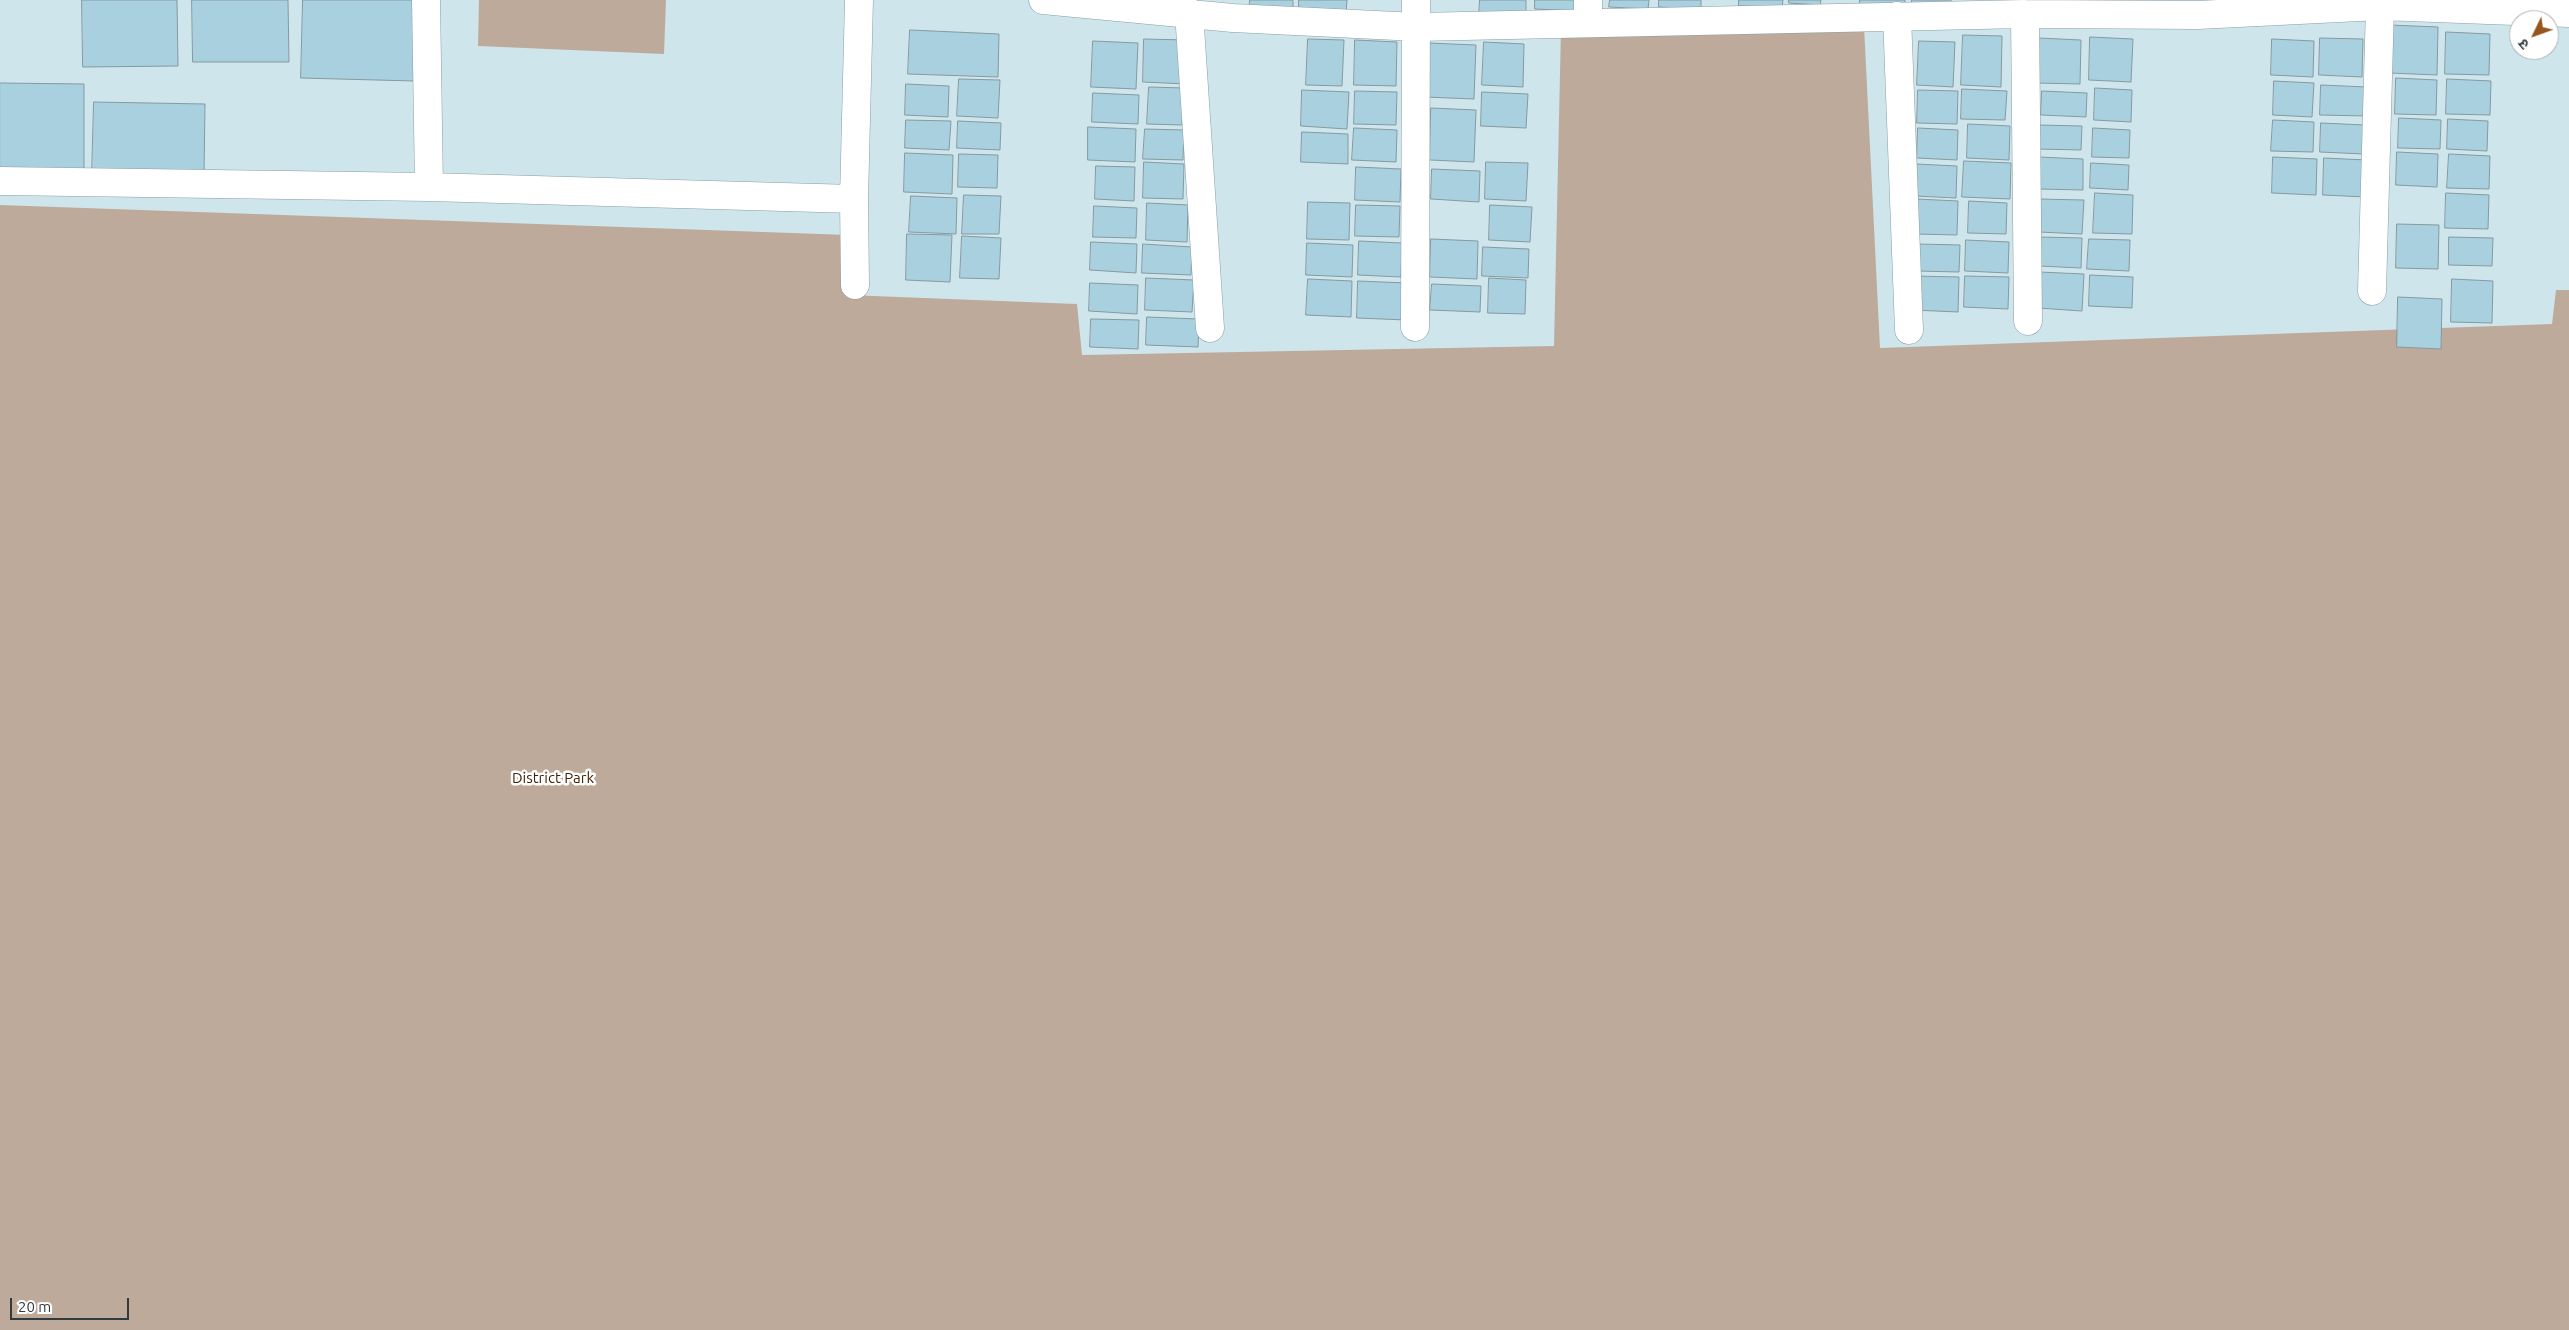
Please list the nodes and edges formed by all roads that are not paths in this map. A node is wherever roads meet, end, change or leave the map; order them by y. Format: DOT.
graph roads {
  1 [pos="426,0"];
  2 [pos="859,0"];
  3 [pos="1043,0"];
  4 [pos="1416,0"];
  5 [pos="2380,6"];
  6 [pos="2198,7"];
  7 [pos="1233,9"];
  8 [pos="1849,9"];
  9 [pos="1720,10"];
  10 [pos="1189,12"];
  11 [pos="1588,12"];
  12 [pos="2569,12"];
  13 [pos="2025,14"];
  14 [pos="1897,16"];
  15 [pos="1417,27"];
  16 [pos="0,181"];
  17 [pos="429,187"];
  18 [pos="854,199"];
  19 [pos="855,285"];
  20 [pos="2372,291"];
  21 [pos="2028,321"];
  22 [pos="1415,327"];
  23 [pos="1210,328"];
  24 [pos="1909,330"];
  1 -- 17 [label="street"];
  2 -- 18 [label="street"];
  3 -- 10 [label="street"];
  4 -- 15 [label="street"];
  5 -- 6 [label="street"];
  5 -- 12 [label="street"];
  5 -- 20 [label="street"];
  6 -- 13 [label="street"];
  7 -- 10 [label="street"];
  7 -- 15 [label="street"];
  8 -- 9 [label="street"];
  8 -- 14 [label="street"];
  9 -- 11 [label="street"];
  10 -- 23 [label="street"];
  11 -- 15 [label="street"];
  13 -- 14 [label="street"];
  13 -- 21 [label="street"];
  14 -- 24 [label="street"];
  15 -- 22 [label="street"];
  16 -- 17 [label="street"];
  17 -- 18 [label="street"];
  18 -- 19 [label="street"];
}
